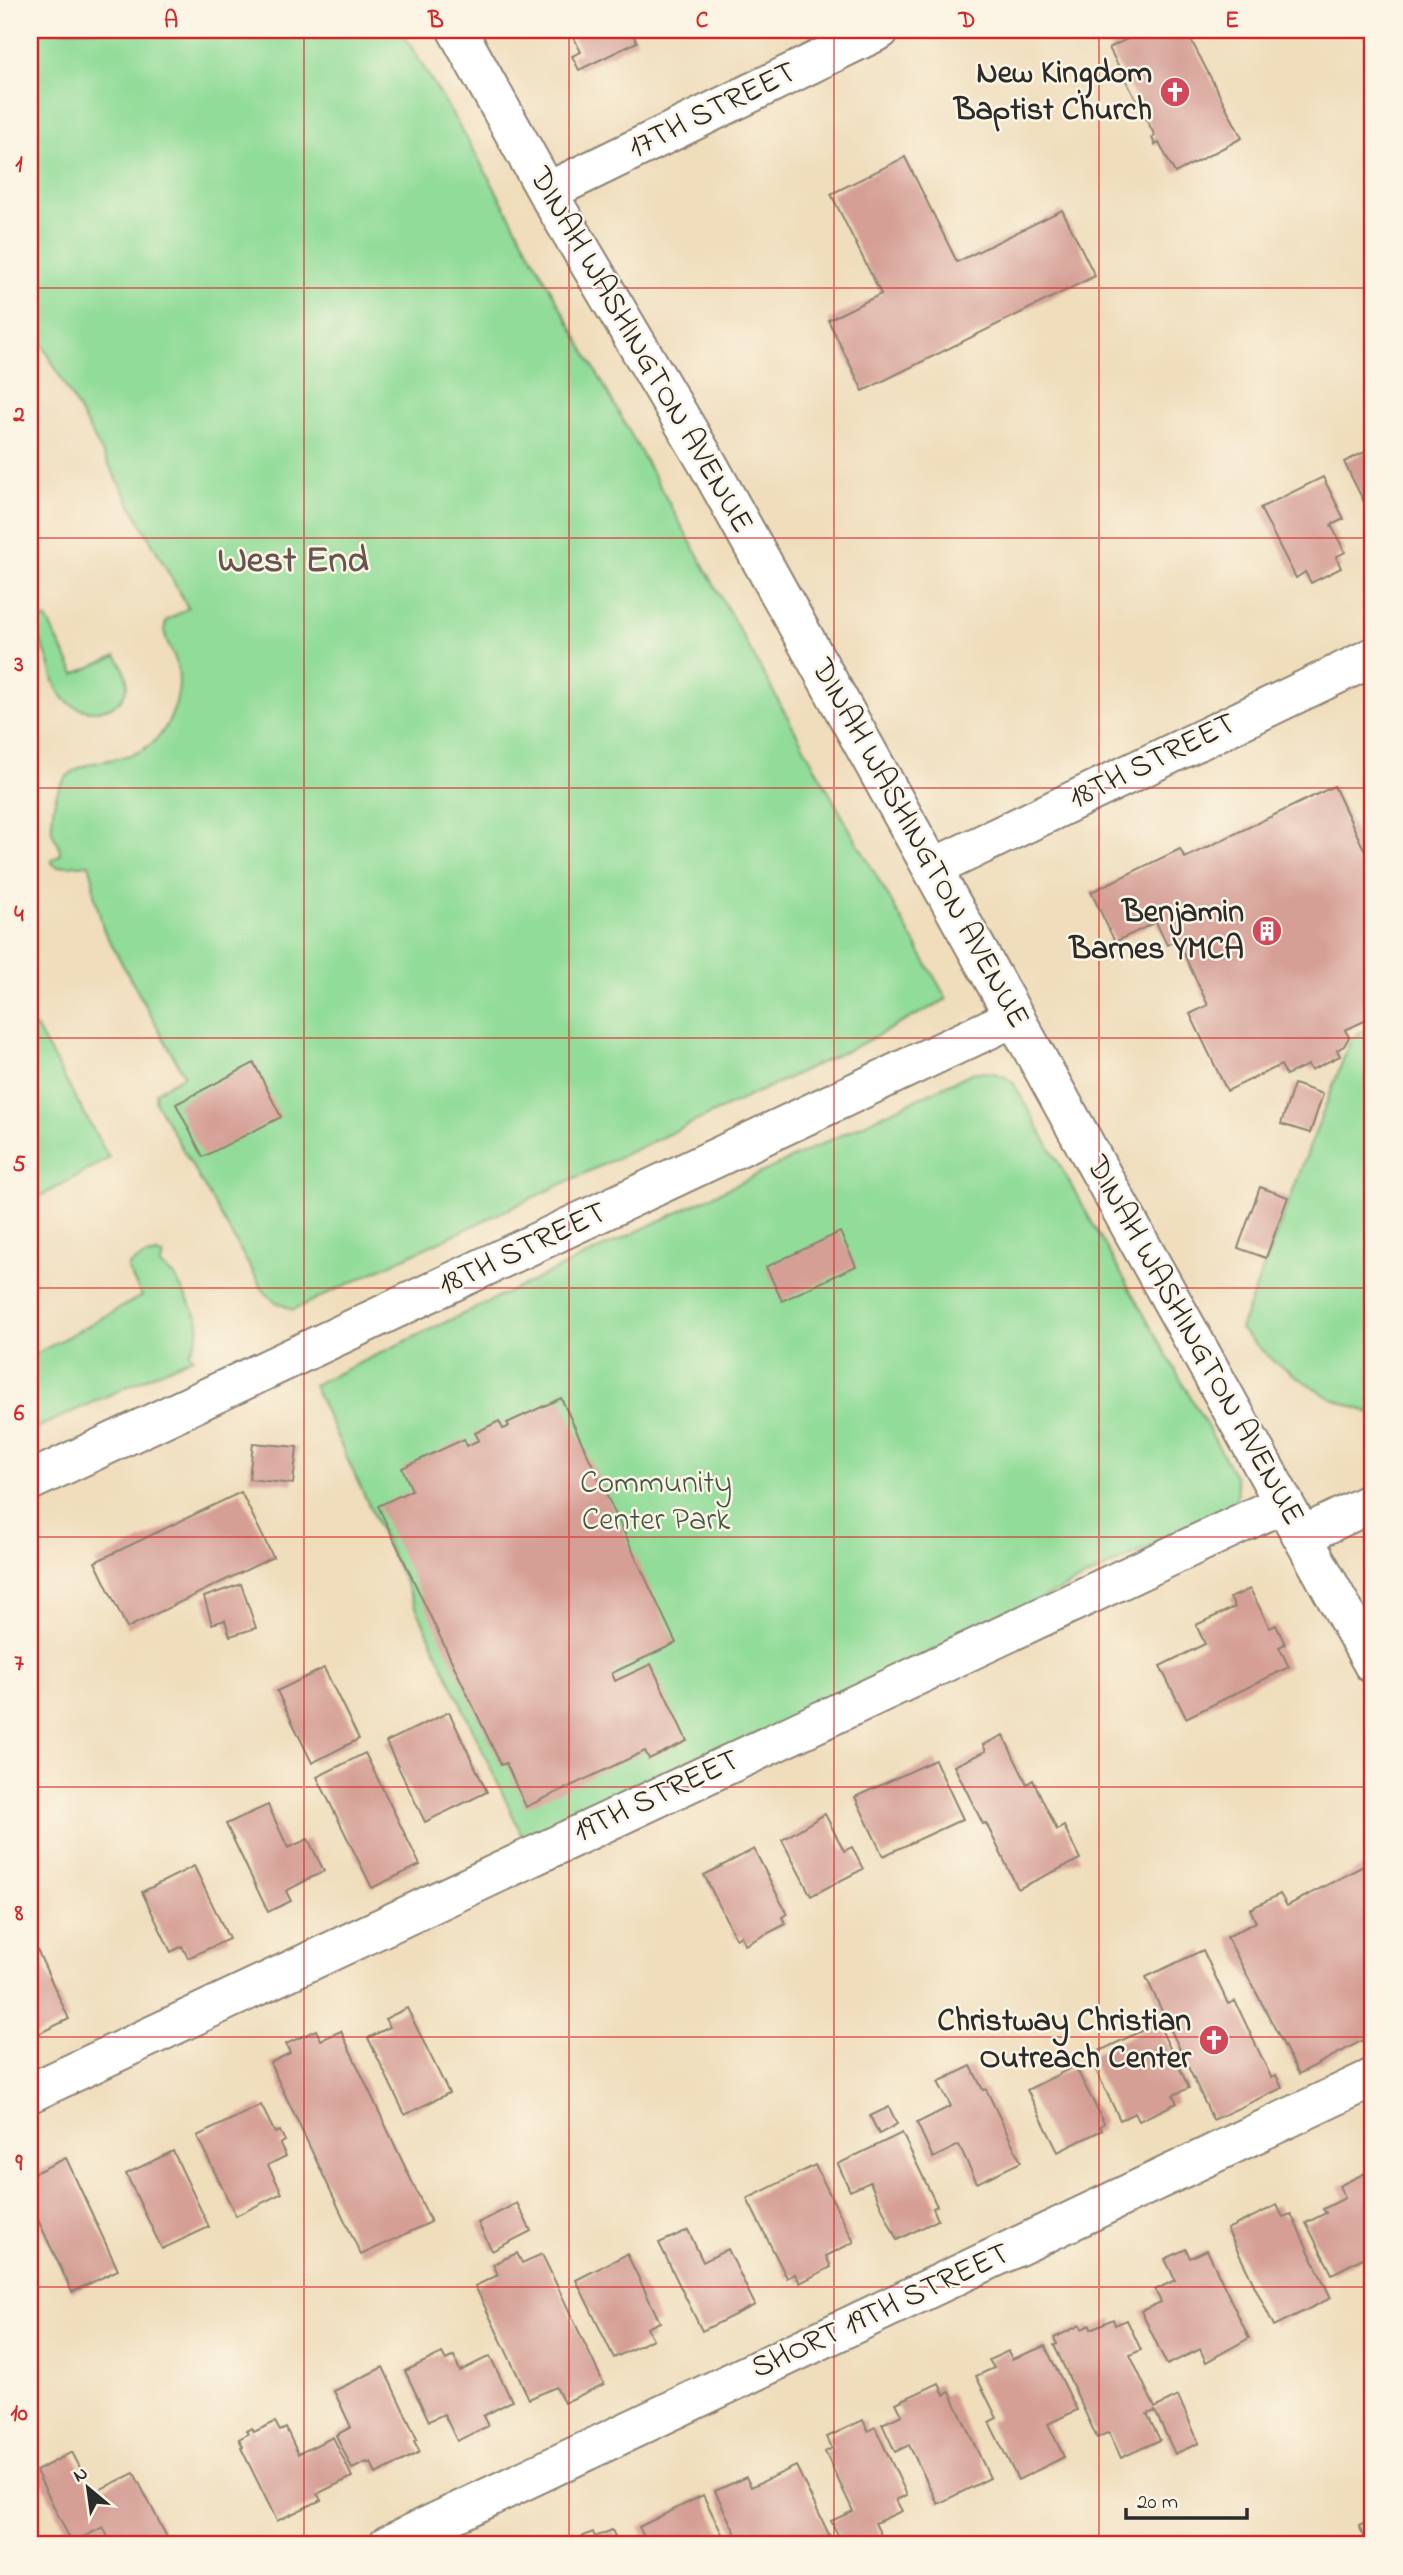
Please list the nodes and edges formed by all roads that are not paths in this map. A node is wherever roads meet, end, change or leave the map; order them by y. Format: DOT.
graph roads {
  1 [pos="457,30"];
  2 [pos="880,30"];
  3 [pos="547,192"];
  4 [pos="1373,657"];
  5 [pos="933,868"];
  6 [pos="1015,1017"];
  7 [pos="30,1481"];
  8 [pos="1373,1502"];
  9 [pos="1284,1503"];
  10 [pos="1302,1536"];
  11 [pos="1373,1664"];
  12 [pos="1373,2078"];
  13 [pos="30,2093"];
  14 [pos="388,2545"];
  1 -- 3 [label="street, DINAH WASHINGTON AVENUE"];
  2 -- 3 [label="street, 17TH STREET"];
  3 -- 5 [label="street, DINAH WASHINGTON AVENUE"];
  4 -- 5 [label="street, 18TH STREET"];
  5 -- 6 [label="street, DINAH WASHINGTON AVENUE"];
  6 -- 7 [label="street, 18TH STREET"];
  6 -- 9 [label="street, DINAH WASHINGTON AVENUE"];
  8 -- 10 [label="street"];
  9 -- 10 [label="street, DINAH WASHINGTON AVENUE"];
  9 -- 13 [label="street, 19TH STREET"];
  10 -- 11 [label="street, DINAH WASHINGTON AVENUE"];
  12 -- 14 [label="street, SHORT 19TH STREET"];
}
